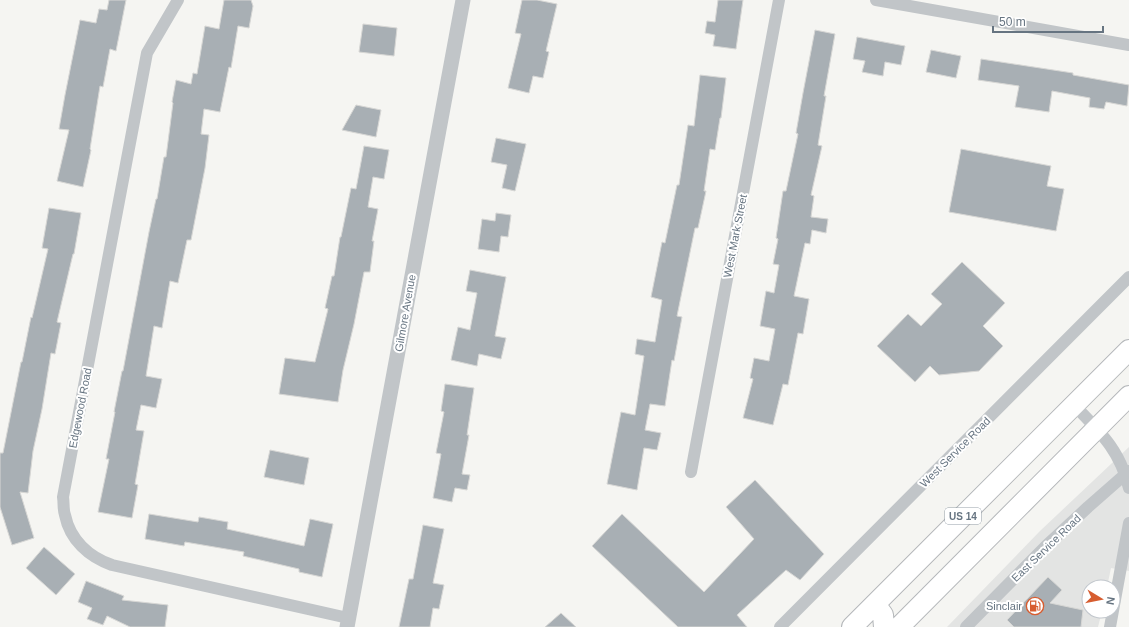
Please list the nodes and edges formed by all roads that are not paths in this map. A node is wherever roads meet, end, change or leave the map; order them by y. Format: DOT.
graph roads {
  1 [pos="178,0"];
  2 [pos="463,0"];
  3 [pos="778,0"];
  4 [pos="876,0"];
  5 [pos="1129,46"];
  6 [pos="1129,277"];
  7 [pos="1129,350"];
  8 [pos="1129,396"];
  9 [pos="1074,405"];
  10 [pos="1097,428"];
  11 [pos="691,472"];
  12 [pos="1127,473"];
  13 [pos="1129,488"];
  14 [pos="1129,523"];
  15 [pos="875,604"];
  16 [pos="348,622"];
  17 [pos="780,627"];
  18 [pos="852,627"];
  19 [pos="884,627"];
  20 [pos="899,627"];
  21 [pos="966,627"];
  22 [pos="1110,627"];
  1 -- 16 [label="street, Edgewood Road"];
  2 -- 16 [label="street, Gilmore Avenue"];
  3 -- 11 [label="street, West Mark Street"];
  4 -- 5 [label="street"];
  6 -- 17 [label="street, West Service Road"];
  7 -- 9 [label="highway"];
  8 -- 10 [label="highway, US 14"];
  9 -- 10 [label="street"];
  9 -- 15 [label="highway, US 14"];
  10 -- 12 [label="street"];
  10 -- 20 [label="highway, US 14"];
  12 -- 13 [label="street"];
  12 -- 21 [label="street, East Service Road"];
  14 -- 22 [label="street"];
  15 -- 18 [label="highway, US 14"];
  15 -- 19 [label="highway"];
}
